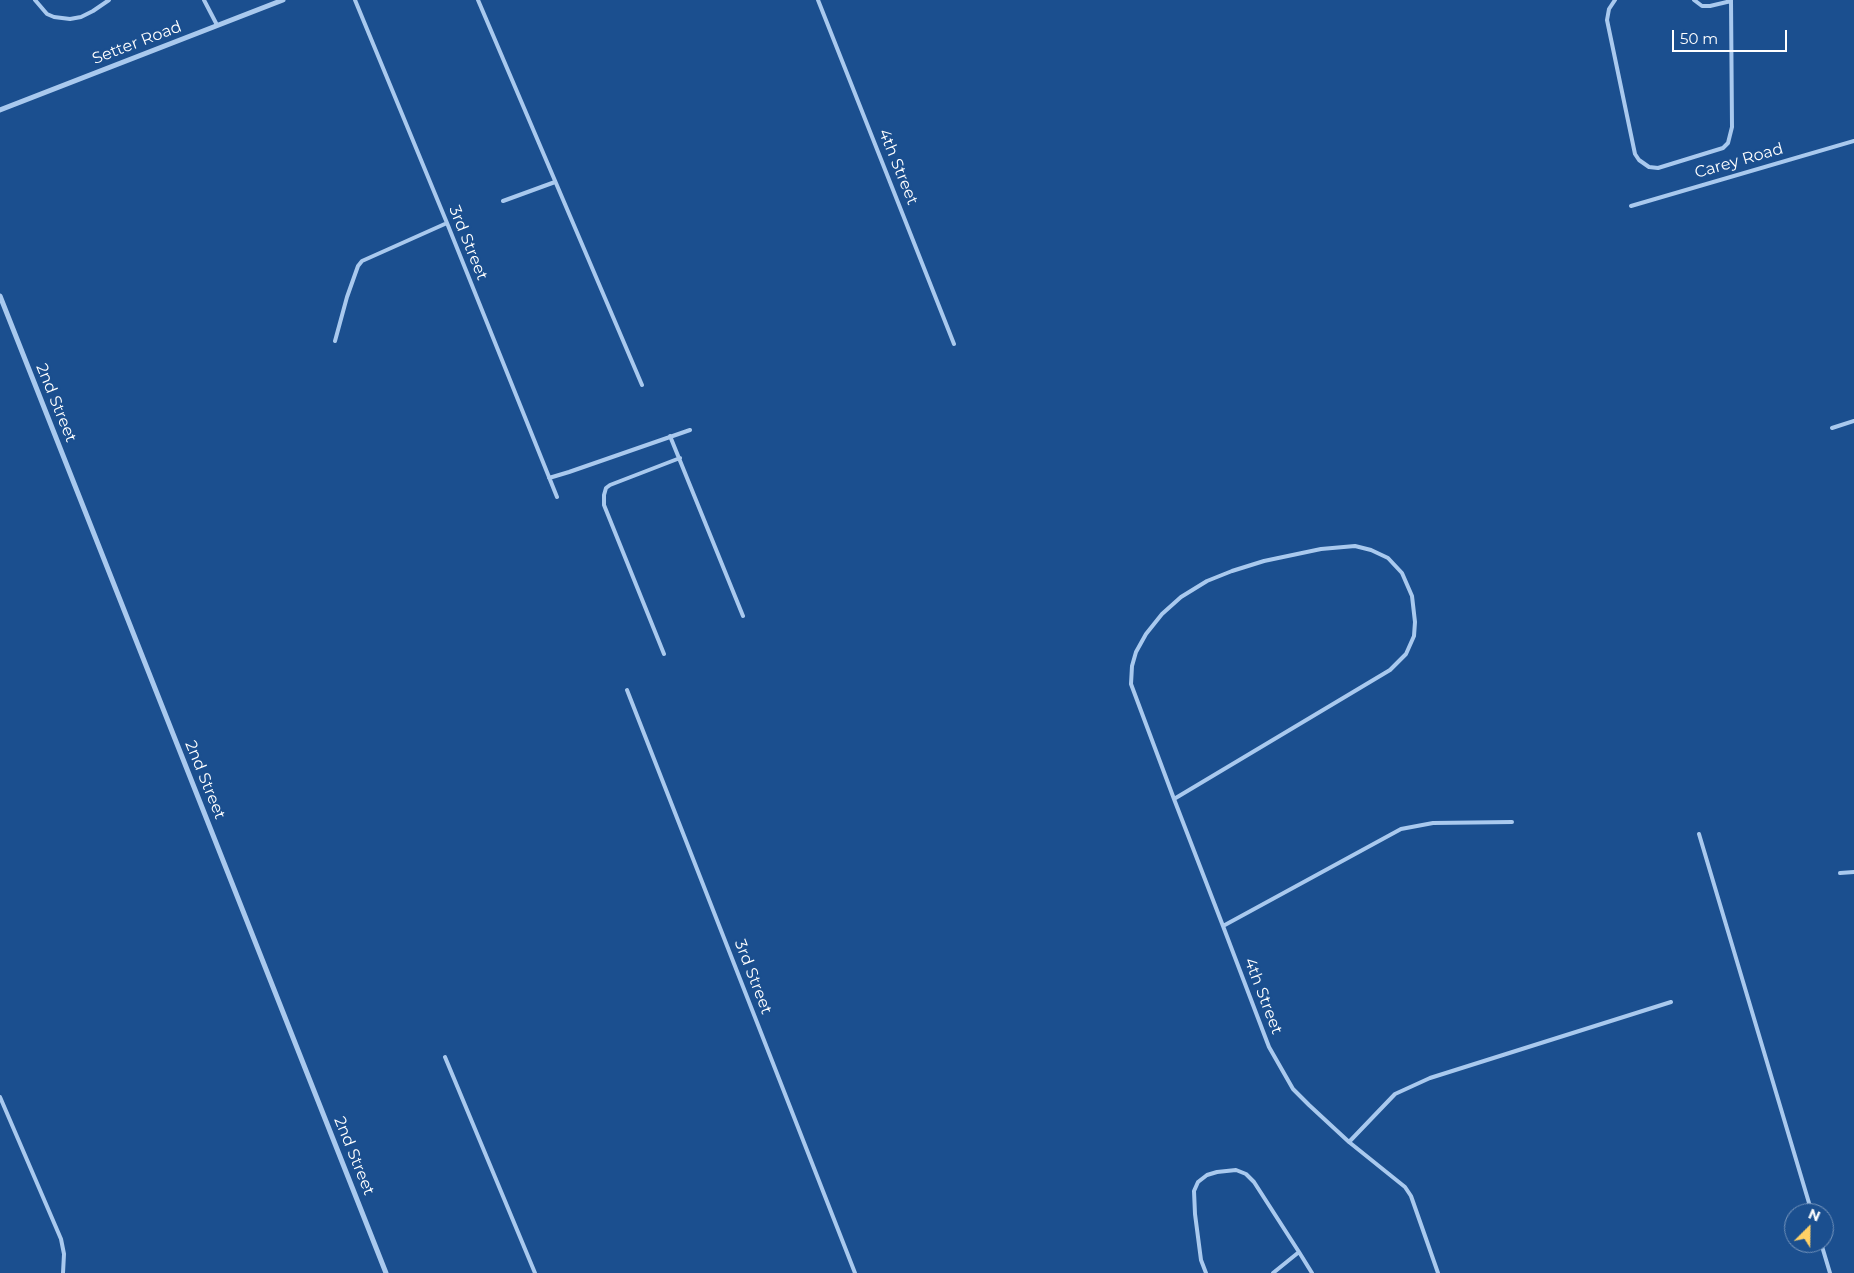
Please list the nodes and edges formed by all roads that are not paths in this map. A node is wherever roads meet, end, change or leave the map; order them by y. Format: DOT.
graph roads {
  1 [pos="35,0"];
  2 [pos="109,0"];
  3 [pos="204,0"];
  4 [pos="283,0"];
  5 [pos="355,0"];
  6 [pos="478,0"];
  7 [pos="818,0"];
  8 [pos="1615,0"];
  9 [pos="1694,0"];
  10 [pos="1731,0"];
  11 [pos="218,25"];
  12 [pos="0,110"];
  13 [pos="1854,141"];
  14 [pos="555,182"];
  15 [pos="503,201"];
  16 [pos="1631,206"];
  17 [pos="447,223"];
  18 [pos="0,296"];
  19 [pos="334,341"];
  20 [pos="954,344"];
  21 [pos="642,385"];
  22 [pos="1854,421"];
  23 [pos="1832,428"];
  24 [pos="690,430"];
  25 [pos="670,436"];
  26 [pos="680,458"];
  27 [pos="549,478"];
  28 [pos="556,497"];
  29 [pos="743,616"];
  30 [pos="664,654"];
  31 [pos="627,690"];
  32 [pos="1174,799"];
  33 [pos="1512,822"];
  34 [pos="1699,834"];
  35 [pos="1840,872"];
  36 [pos="1854,872"];
  37 [pos="1223,926"];
  38 [pos="1671,1002"];
  39 [pos="444,1057"];
  40 [pos="0,1097"];
  41 [pos="1349,1142"];
  42 [pos="1809,1203"];
  43 [pos="1299,1252"];
  44 [pos="1825,1253"];
  45 [pos="63,1273"];
  46 [pos="386,1273"];
  47 [pos="535,1273"];
  48 [pos="855,1273"];
  49 [pos="1206,1273"];
  50 [pos="1273,1273"];
  51 [pos="1312,1273"];
  52 [pos="1438,1273"];
  53 [pos="1830,1273"];
  1 -- 2 [label="lane"];
  3 -- 11 [label="lane"];
  4 -- 11 [label="street, Setter Road"];
  5 -- 17 [label="lane, 3rd Street"];
  6 -- 14 [label="lane"];
  7 -- 20 [label="lane, 4th Street"];
  8 -- 10 [label="lane"];
  9 -- 10 [label="lane"];
  11 -- 12 [label="street, Setter Road"];
  13 -- 16 [label="lane, Carey Road"];
  14 -- 15 [label="lane"];
  14 -- 21 [label="lane"];
  17 -- 19 [label="lane"];
  17 -- 27 [label="lane, 3rd Street"];
  18 -- 46 [label="street, 2nd Street"];
  22 -- 23 [label="lane"];
  24 -- 25 [label="lane"];
  25 -- 26 [label="lane"];
  25 -- 27 [label="lane"];
  26 -- 29 [label="lane"];
  26 -- 30 [label="lane"];
  27 -- 28 [label="lane, 3rd Street"];
  31 -- 48 [label="lane, 3rd Street"];
  32 -- 32 [label="lane, 4th Street"];
  32 -- 37 [label="lane, 4th Street"];
  33 -- 37 [label="lane"];
  34 -- 42 [label="lane"];
  35 -- 36 [label="lane"];
  37 -- 41 [label="lane, 4th Street"];
  38 -- 41 [label="lane"];
  39 -- 47 [label="lane"];
  40 -- 45 [label="lane"];
  41 -- 52 [label="lane, 4th Street"];
  43 -- 49 [label="lane"];
  43 -- 50 [label="lane"];
  43 -- 51 [label="lane"];
  44 -- 53 [label="lane"];
}
